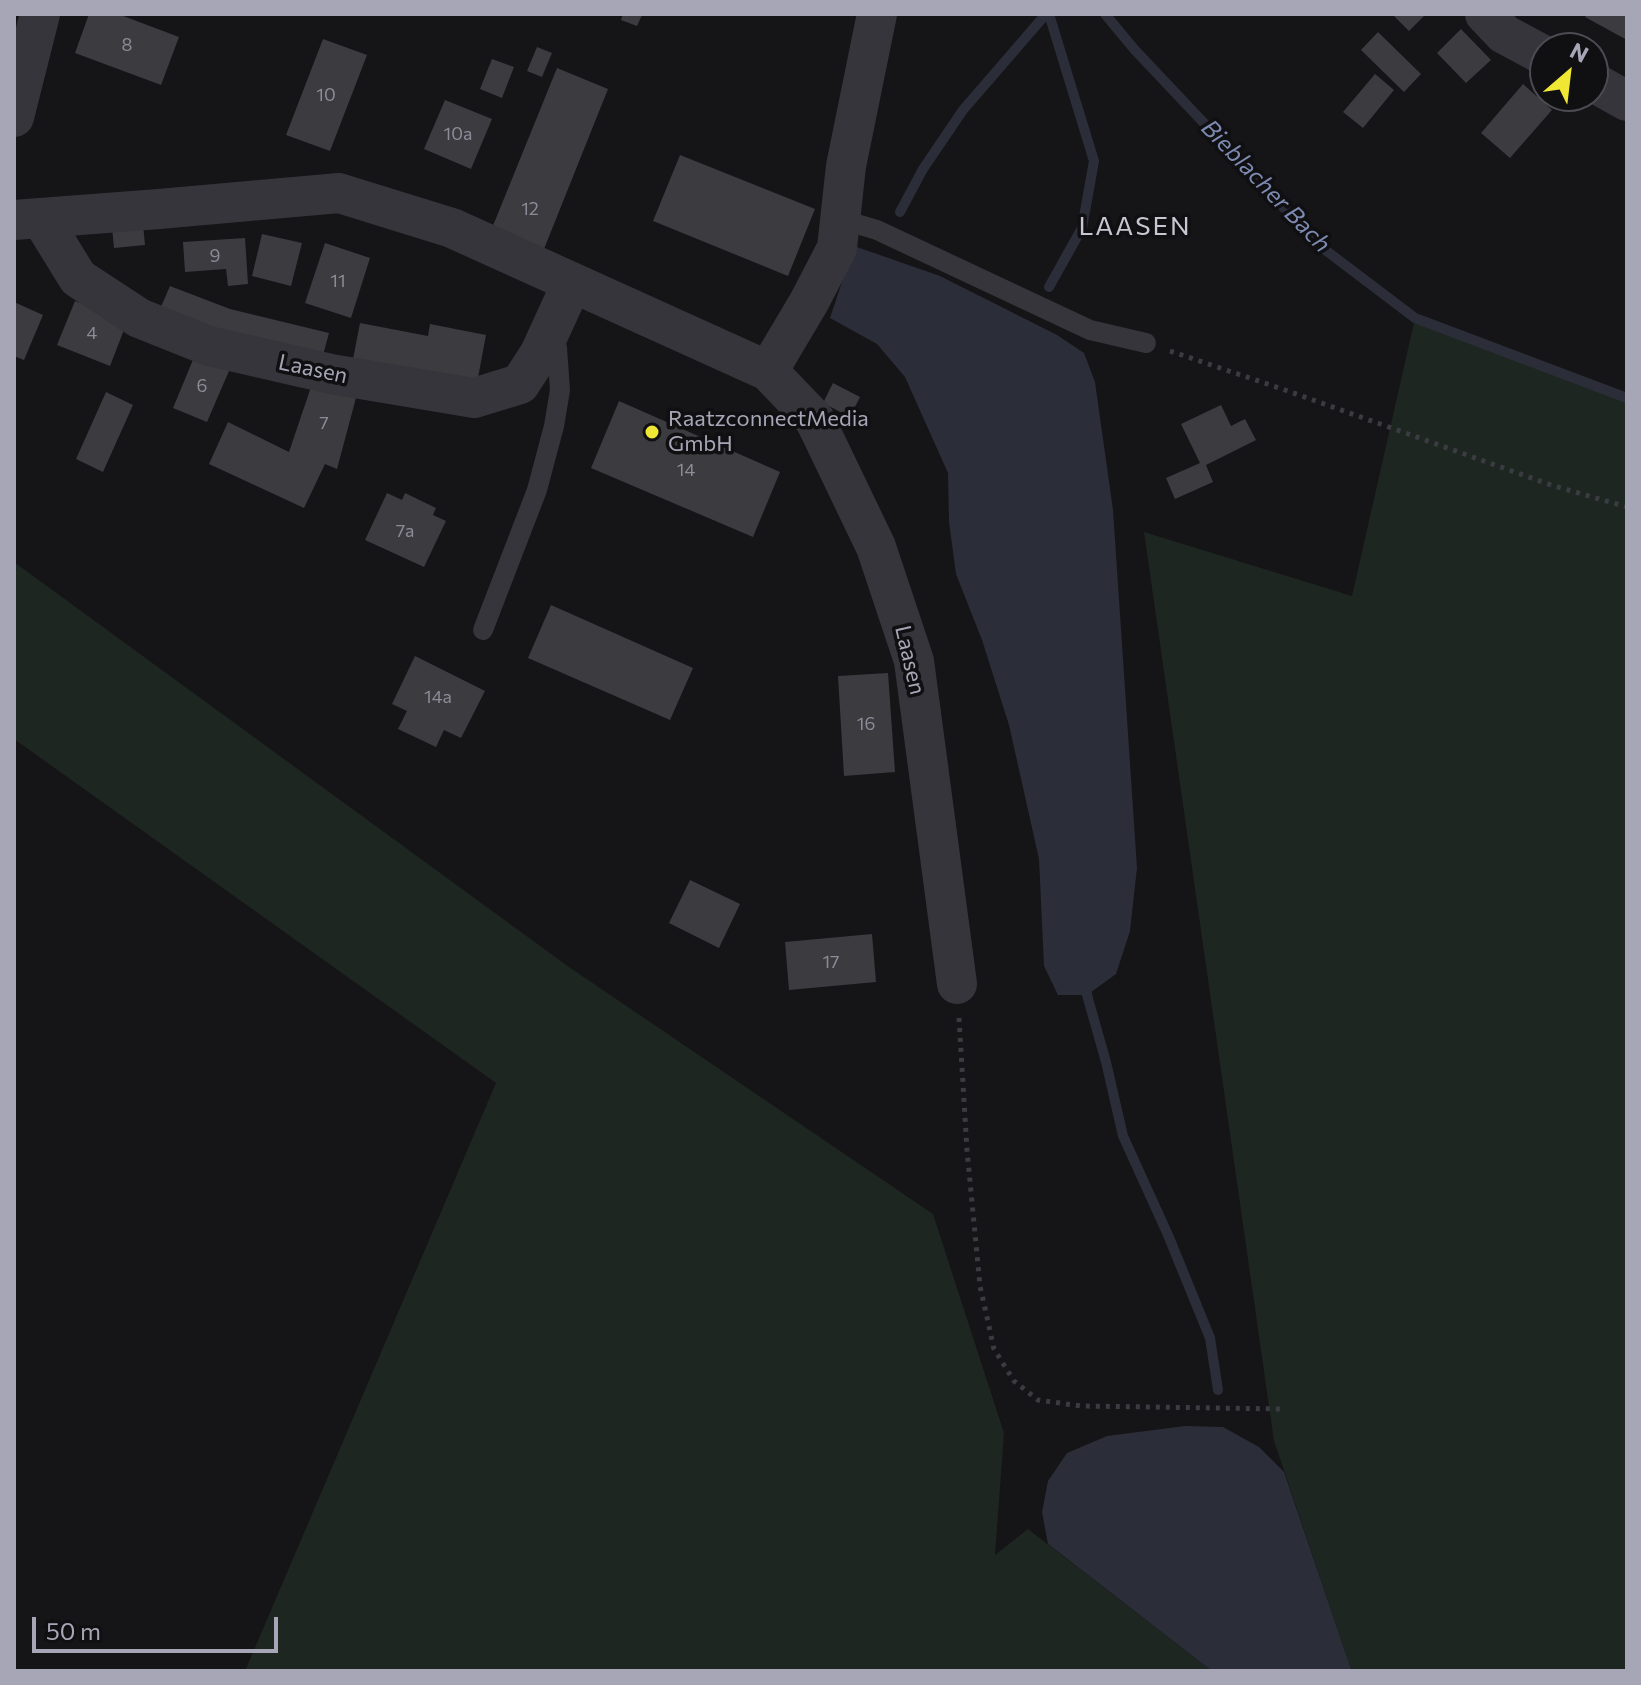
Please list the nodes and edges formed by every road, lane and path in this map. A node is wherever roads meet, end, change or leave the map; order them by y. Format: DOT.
graph roads {
  1 [pos="40,14"];
  2 [pos="877,14"];
  3 [pos="1485,14"];
  4 [pos="1529,47"];
  5 [pos="1609,91"];
  6 [pos="1627,101"];
  7 [pos="14,117"];
  8 [pos="27,219"];
  9 [pos="840,219"];
  10 [pos="572,283"];
  11 [pos="551,330"];
  12 [pos="1146,343"];
  13 [pos="768,371"];
  14 [pos="1627,507"];
  15 [pos="483,630"];
  16 [pos="957,984"];
  17 [pos="1283,1409"];
  1 -- 7 [label="street"];
  2 -- 9 [label="street"];
  3 -- 4 [label="street"];
  5 -- 6 [label="street"];
  8 -- 10 [label="street, Laasen"];
  8 -- 11 [label="street, Laasen"];
  9 -- 12 [label="lane"];
  9 -- 13 [label="street"];
  10 -- 11 [label="street, Laasen"];
  10 -- 13 [label="street, Laasen"];
  11 -- 15 [label="lane"];
  12 -- 14 [label="path"];
  13 -- 16 [label="street, Laasen"];
  16 -- 17 [label="path"];
}
